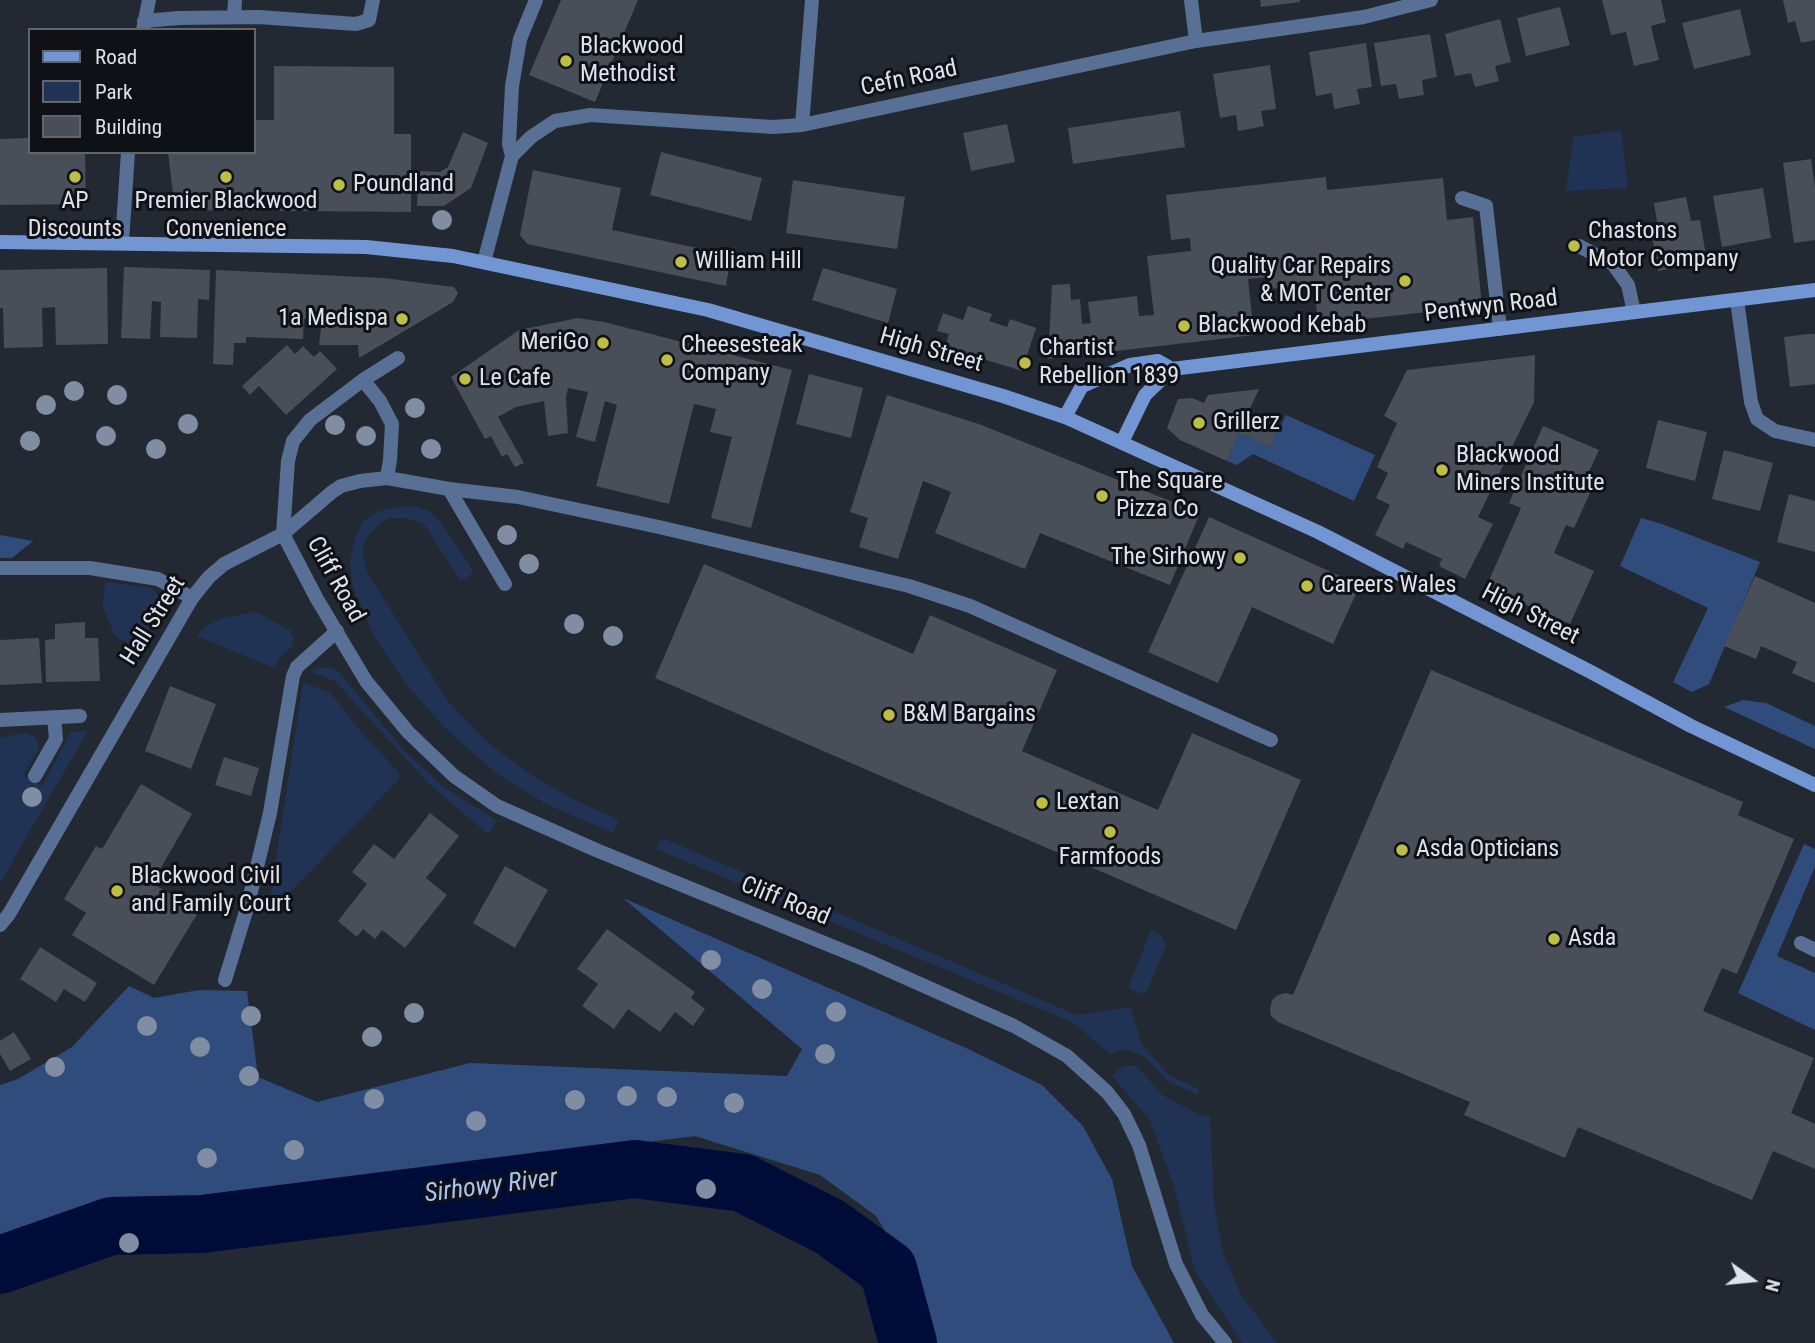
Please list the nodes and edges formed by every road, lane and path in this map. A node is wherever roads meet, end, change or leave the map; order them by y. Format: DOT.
graph roads {
  1 [pos="149,0"];
  2 [pos="235,0"];
  3 [pos="373,0"];
  4 [pos="536,0"];
  5 [pos="812,0"];
  6 [pos="1191,0"];
  7 [pos="1431,0"];
  8 [pos="234,17"];
  9 [pos="144,25"];
  10 [pos="1196,41"];
  11 [pos="802,125"];
  12 [pos="128,154"];
  13 [pos="512,156"];
  14 [pos="1462,198"];
  15 [pos="0,242"];
  16 [pos="122,242"];
  17 [pos="1579,246"];
  18 [pos="484,262"];
  19 [pos="1815,290"];
  20 [pos="1737,300"];
  21 [pos="1634,312"];
  22 [pos="1500,329"];
  23 [pos="398,358"];
  24 [pos="1172,369"];
  25 [pos="363,380"];
  26 [pos="1065,418"];
  27 [pos="1815,440"];
  28 [pos="1122,442"];
  29 [pos="387,478"];
  30 [pos="449,489"];
  31 [pos="283,534"];
  32 [pos="0,568"];
  33 [pos="505,584"];
  34 [pos="192,598"];
  35 [pos="337,631"];
  36 [pos="80,716"];
  37 [pos="54,717"];
  38 [pos="0,720"];
  39 [pos="1271,740"];
  40 [pos="34,776"];
  41 [pos="1815,785"];
  42 [pos="0,925"];
  43 [pos="225,980"];
  44 [pos="1225,1343"];
  1 -- 9 [label="street"];
  2 -- 8 [label="street"];
  3 -- 8 [label="street"];
  4 -- 13 [label="street"];
  5 -- 11 [label="street"];
  6 -- 10 [label="street"];
  7 -- 10 [label="street, Cefn Road"];
  8 -- 9 [label="street"];
  10 -- 11 [label="street, Cefn Road"];
  11 -- 13 [label="street, Cefn Road"];
  12 -- 16 [label="street"];
  13 -- 18 [label="street"];
  14 -- 22 [label="street"];
  15 -- 16 [label="main road, High Street"];
  16 -- 18 [label="main road, High Street"];
  17 -- 21 [label="street"];
  18 -- 26 [label="main road, High Street"];
  19 -- 20 [label="main road, Pentwyn Road"];
  20 -- 21 [label="main road, Pentwyn Road"];
  20 -- 27 [label="street"];
  21 -- 22 [label="main road, Pentwyn Road"];
  22 -- 24 [label="main road, Pentwyn Road"];
  23 -- 25 [label="street"];
  24 -- 26 [label="main road, Pentwyn Road"];
  24 -- 28 [label="main road"];
  25 -- 29 [label="street"];
  25 -- 31 [label="street"];
  26 -- 28 [label="main road, High Street"];
  28 -- 41 [label="main road, High Street"];
  29 -- 30 [label="street, Hall Street"];
  29 -- 31 [label="street, Hall Street"];
  30 -- 33 [label="street"];
  30 -- 39 [label="street, Hall Street"];
  31 -- 34 [label="street, Hall Street"];
  31 -- 35 [label="street, Cliff Road"];
  32 -- 34 [label="street"];
  34 -- 42 [label="street, Hall Street"];
  35 -- 43 [label="street"];
  35 -- 44 [label="street, Cliff Road"];
  36 -- 37 [label="street"];
  37 -- 38 [label="street"];
  37 -- 40 [label="street"];
}
